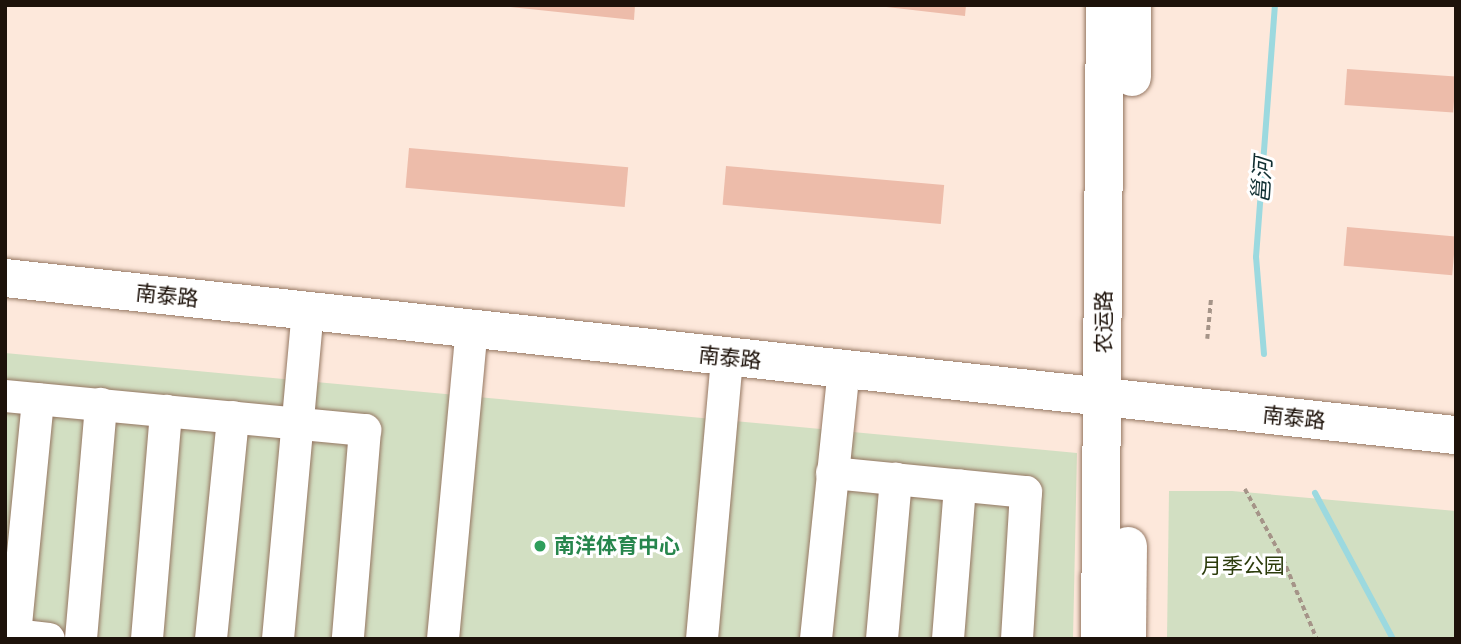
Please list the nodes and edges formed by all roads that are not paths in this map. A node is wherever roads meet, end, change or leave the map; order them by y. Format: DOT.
graph roads {
  1 [pos="1105,5"];
  2 [pos="1132,5"];
  3 [pos="5,278"];
  4 [pos="308,312"];
  5 [pos="472,329"];
  6 [pos="727,357"];
  7 [pos="844,370"];
  8 [pos="5,396"];
  9 [pos="38,399"];
  10 [pos="1117,400"];
  11 [pos="101,404"];
  12 [pos="166,411"];
  13 [pos="233,417"];
  14 [pos="299,423"];
  15 [pos="1456,435"];
  16 [pos="832,474"];
  17 [pos="896,480"];
  18 [pos="960,485"];
  19 [pos="10,635"];
  20 [pos="49,639"];
  21 [pos="81,639"];
  22 [pos="147,639"];
  23 [pos="211,639"];
  24 [pos="278,639"];
  25 [pos="348,639"];
  26 [pos="443,639"];
  27 [pos="702,639"];
  28 [pos="816,639"];
  29 [pos="882,639"];
  30 [pos="948,639"];
  31 [pos="1017,639"];
  32 [pos="1100,639"];
  33 [pos="1127,639"];
  1 -- 10 [label="main road, 农运路"];
  2 -- 10 [label="main road, 农运路"];
  3 -- 4 [label="main road, 南泰路"];
  4 -- 5 [label="main road, 南泰路"];
  4 -- 14 [label="lane"];
  5 -- 6 [label="main road, 南泰路"];
  5 -- 26 [label="lane"];
  6 -- 7 [label="main road, 南泰路"];
  6 -- 27 [label="lane"];
  7 -- 10 [label="main road, 南泰路"];
  7 -- 16 [label="lane"];
  8 -- 9 [label="lane"];
  9 -- 11 [label="lane"];
  9 -- 19 [label="lane"];
  10 -- 15 [label="main road, 南泰路"];
  10 -- 32 [label="main road, 农运路"];
  10 -- 33 [label="main road, 农运路"];
  11 -- 12 [label="lane"];
  11 -- 21 [label="lane"];
  12 -- 13 [label="lane"];
  12 -- 22 [label="lane"];
  13 -- 14 [label="lane"];
  13 -- 23 [label="lane"];
  14 -- 24 [label="lane"];
  14 -- 25 [label="lane"];
  16 -- 17 [label="lane"];
  16 -- 28 [label="lane"];
  17 -- 18 [label="lane"];
  17 -- 29 [label="lane"];
  18 -- 30 [label="lane"];
  18 -- 31 [label="lane"];
  19 -- 20 [label="lane"];
}
